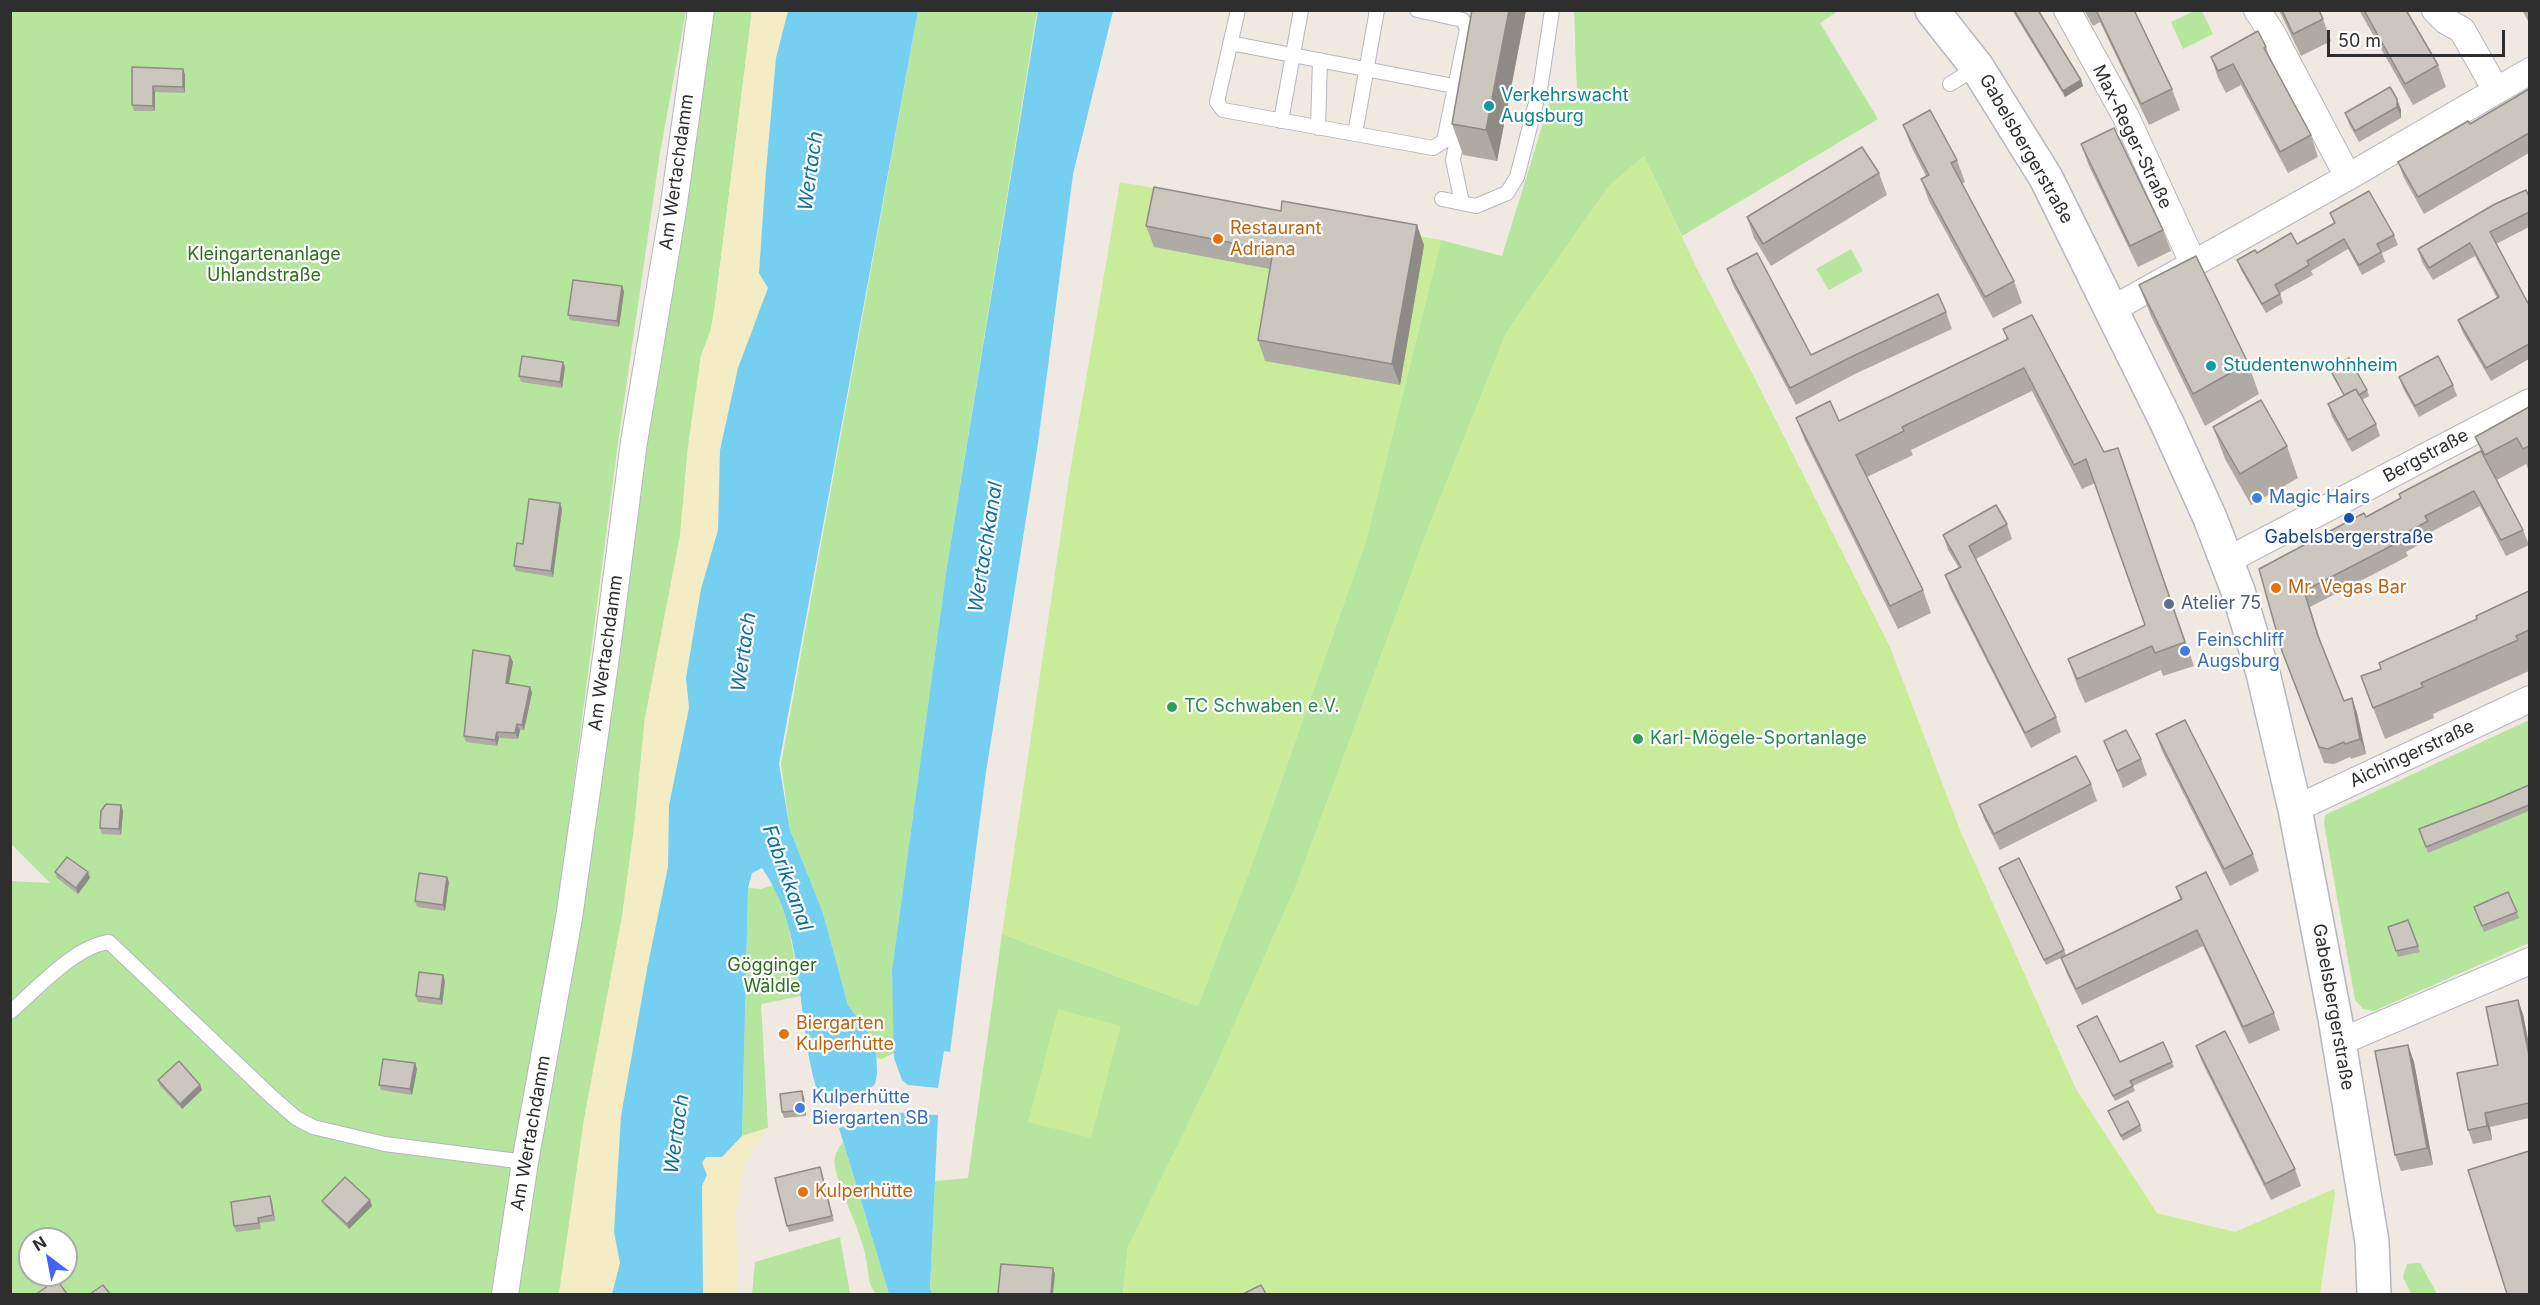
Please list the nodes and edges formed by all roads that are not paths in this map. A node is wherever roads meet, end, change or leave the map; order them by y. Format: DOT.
graph roads {
  1 [pos="701,10"];
  2 [pos="1238,10"];
  3 [pos="1301,10"];
  4 [pos="1377,10"];
  5 [pos="1417,10"];
  6 [pos="1552,10"];
  7 [pos="1932,10"];
  8 [pos="2067,10"];
  9 [pos="2257,10"];
  10 [pos="2435,10"];
  11 [pos="1479,21"];
  12 [pos="1230,44"];
  13 [pos="1293,55"];
  14 [pos="1320,60"];
  15 [pos="1977,67"];
  16 [pos="1366,69"];
  17 [pos="2529,71"];
  18 [pos="1950,84"];
  19 [pos="1461,87"];
  20 [pos="2496,90"];
  21 [pos="1281,121"];
  22 [pos="1318,128"];
  23 [pos="1355,134"];
  24 [pos="2348,177"];
  25 [pos="1442,200"];
  26 [pos="1462,203"];
  27 [pos="2194,265"];
  28 [pos="2111,310"];
  29 [pos="2529,402"];
  30 [pos="2226,561"];
  31 [pos="2529,699"];
  32 [pos="2295,809"];
  33 [pos="2529,962"];
  34 [pos="10,1012"];
  35 [pos="2340,1042"];
  36 [pos="525,1162"];
  37 [pos="2374,1262"];
  38 [pos="505,1294"];
  39 [pos="2374,1294"];
  40 [pos="2386,1294"];
  1 -- 36 [label="street, Am Wertachdamm"];
  2 -- 12 [label="lane"];
  3 -- 13 [label="lane"];
  4 -- 16 [label="lane"];
  5 -- 19 [label="lane"];
  6 -- 26 [label="lane"];
  7 -- 15 [label="street, Gabelsbergerstraße"];
  8 -- 27 [label="street, Max-Reger-Straße"];
  9 -- 24 [label="street"];
  10 -- 20 [label="street"];
  11 -- 19 [label="lane"];
  12 -- 13 [label="lane"];
  12 -- 21 [label="lane"];
  13 -- 14 [label="lane"];
  13 -- 21 [label="lane"];
  14 -- 16 [label="lane"];
  14 -- 22 [label="lane"];
  15 -- 18 [label="lane"];
  15 -- 28 [label="street, Gabelsbergerstraße"];
  16 -- 19 [label="lane"];
  16 -- 23 [label="lane"];
  17 -- 20 [label="street"];
  19 -- 23 [label="lane"];
  19 -- 26 [label="lane"];
  20 -- 24 [label="street"];
  21 -- 22 [label="lane"];
  22 -- 23 [label="lane"];
  24 -- 27 [label="street"];
  25 -- 26 [label="lane"];
  27 -- 28 [label="street"];
  28 -- 30 [label="street, Gabelsbergerstraße"];
  29 -- 30 [label="street, Bergstraße"];
  30 -- 32 [label="street, Gabelsbergerstraße"];
  31 -- 32 [label="street, Aichingerstraße"];
  32 -- 35 [label="street, Gabelsbergerstraße"];
  33 -- 35 [label="street"];
  34 -- 36 [label="lane"];
  35 -- 37 [label="street, Gabelsbergerstraße"];
  36 -- 38 [label="street, Am Wertachdamm"];
  37 -- 39 [label="street, Gabelsbergerstraße"];
  37 -- 40 [label="street, Gabelsbergerstraße"];
}
